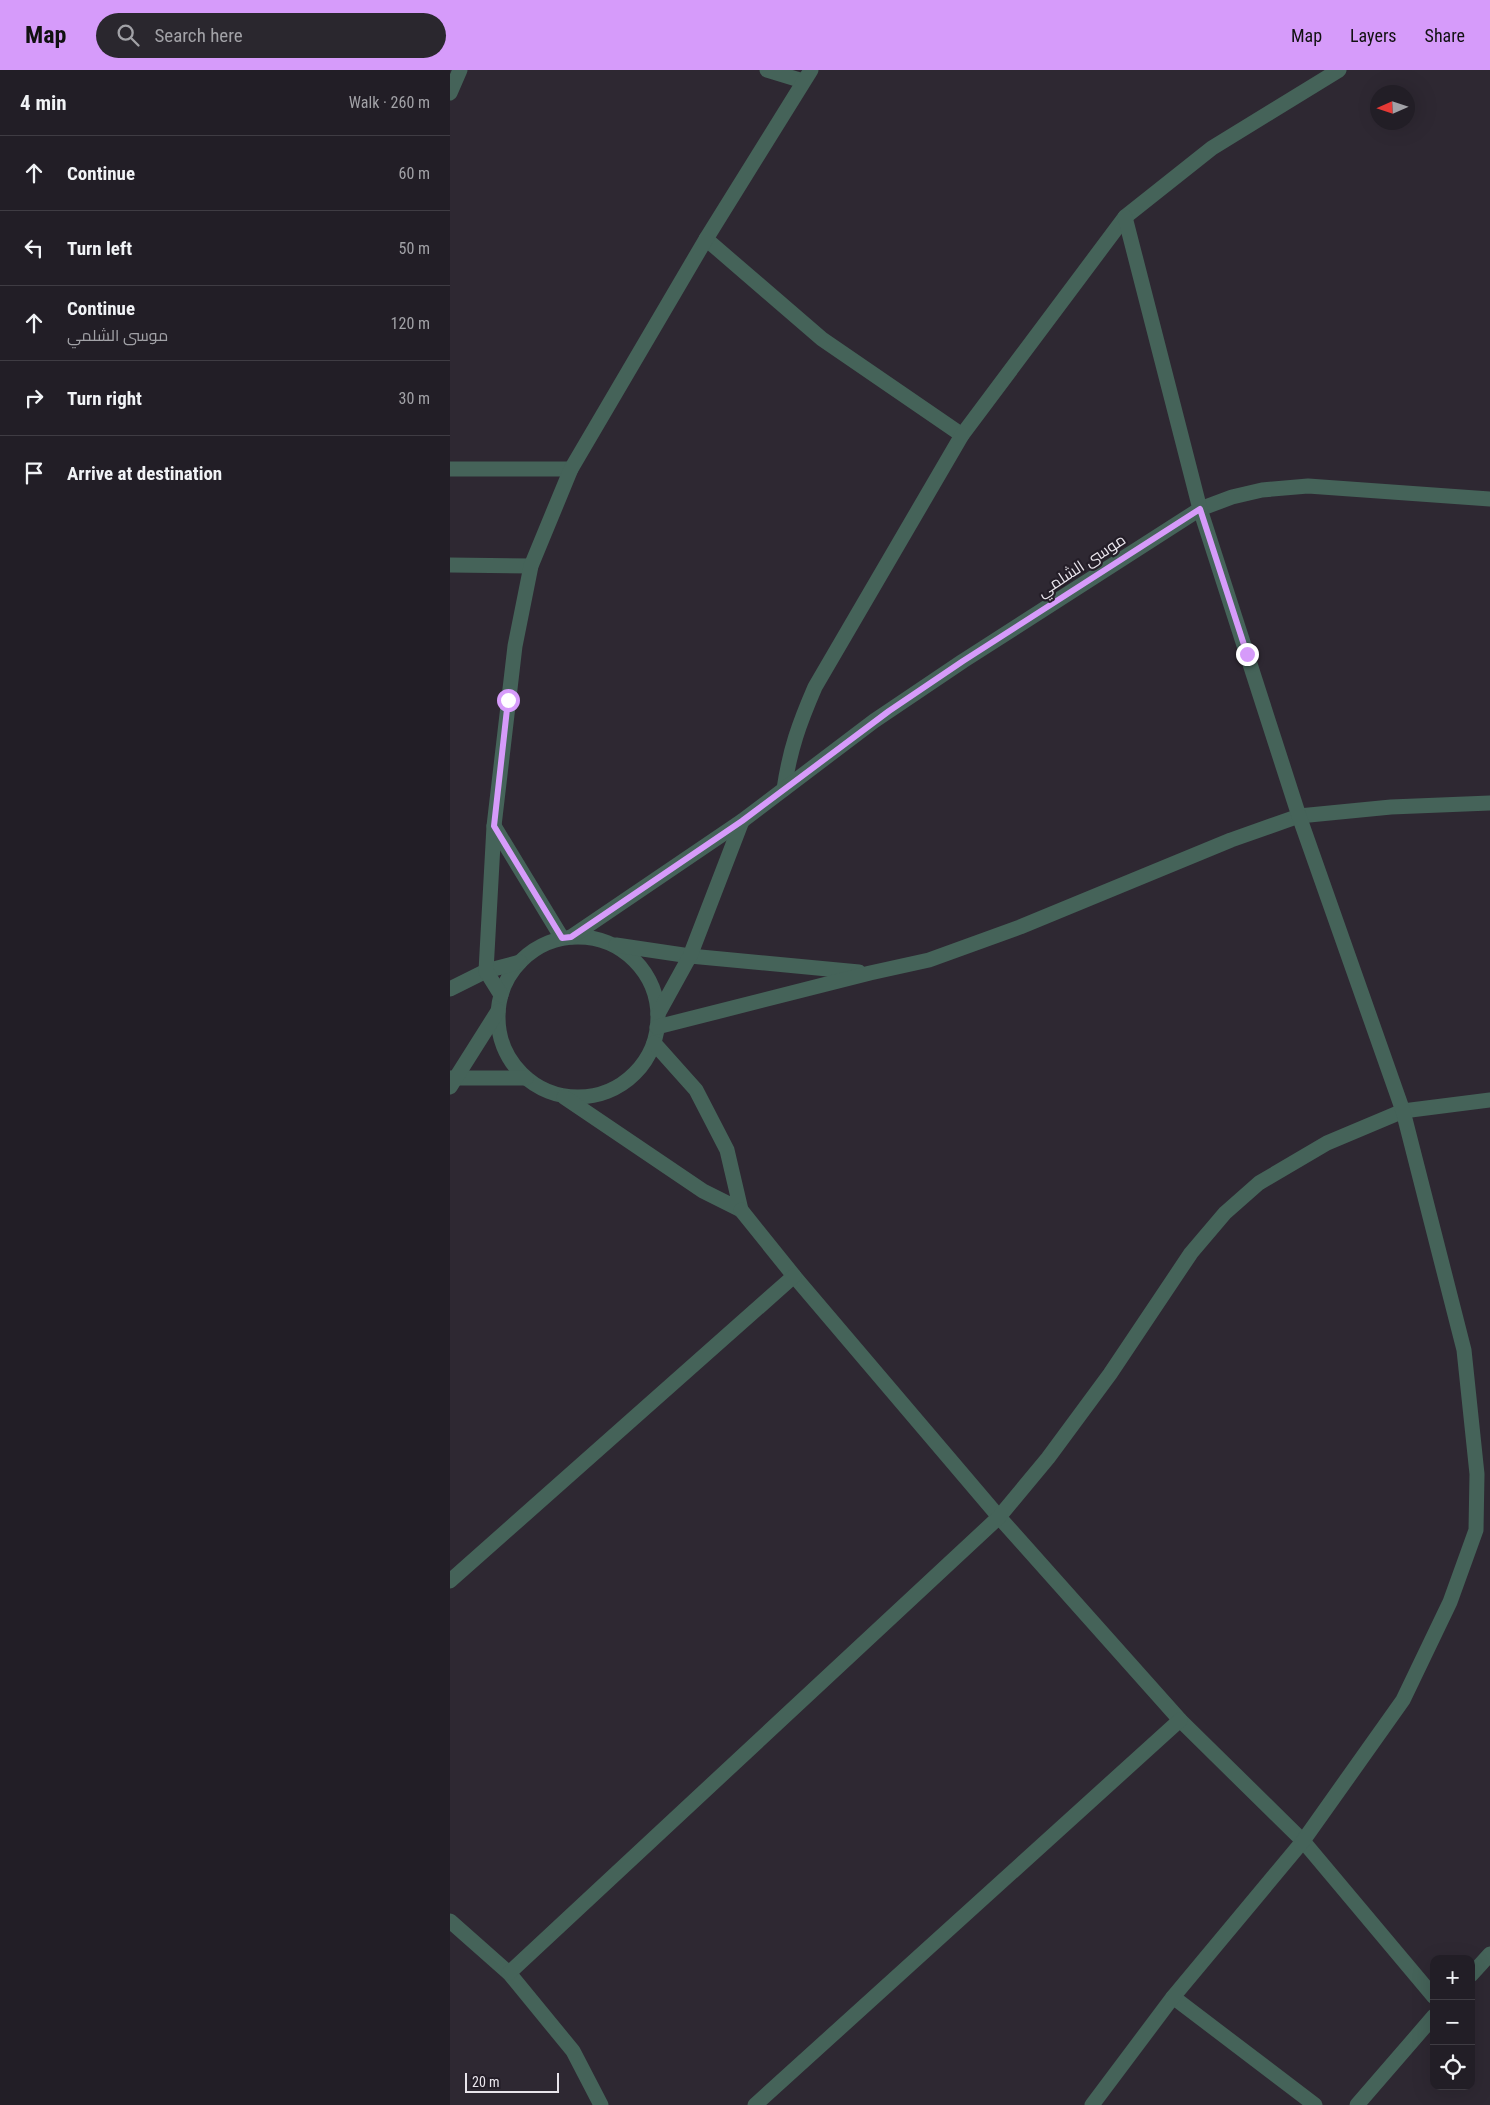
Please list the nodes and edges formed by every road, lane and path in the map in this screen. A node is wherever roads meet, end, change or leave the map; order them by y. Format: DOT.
graph roads {
  1 [pos="460,70"];
  2 [pos="767,70"];
  3 [pos="1339,70"];
  4 [pos="807,75"];
  5 [pos="450,93"];
  6 [pos="1125,217"];
  7 [pos="706,239"];
  8 [pos="962,435"];
  9 [pos="450,469"];
  10 [pos="571,469"];
  11 [pos="1490,499"];
  12 [pos="1200,509"];
  13 [pos="450,565"];
  14 [pos="531,566"];
  15 [pos="784,789"];
  16 [pos="1490,799"];
  17 [pos="1299,816"];
  18 [pos="742,821"];
  19 [pos="494,826"];
  20 [pos="567,938"];
  21 [pos="610,944"];
  22 [pos="690,956"];
  23 [pos="520,962"];
  24 [pos="486,971"];
  25 [pos="870,973"];
  26 [pos="450,989"];
  27 [pos="501,996"];
  28 [pos="498,1011"];
  29 [pos="658,1020"];
  30 [pos="654,1043"];
  31 [pos="526,1078"];
  32 [pos="452,1081"];
  33 [pos="563,1096"];
  34 [pos="1490,1100"];
  35 [pos="1403,1111"];
  36 [pos="741,1210"];
  37 [pos="794,1276"];
  38 [pos="999,1517"];
  39 [pos="1483,1533"];
  40 [pos="450,1580"];
  41 [pos="1180,1720"];
  42 [pos="1303,1841"];
  43 [pos="450,1921"];
  44 [pos="1490,1954"];
  45 [pos="1475,1971"];
  46 [pos="510,1973"];
  47 [pos="1430,1992"];
  48 [pos="1173,1997"];
  49 [pos="1430,2021"];
  50 [pos="601,2105"];
  51 [pos="755,2105"];
  52 [pos="1092,2105"];
  53 [pos="1314,2105"];
  54 [pos="1356,2105"];
  1 -- 5 [label="street"];
  2 -- 4 [label="street"];
  3 -- 6 [label="street"];
  4 -- 7 [label="street"];
  6 -- 8 [label="street"];
  6 -- 12 [label="street"];
  7 -- 8 [label="street"];
  7 -- 10 [label="street"];
  8 -- 15 [label="street"];
  9 -- 10 [label="street"];
  10 -- 14 [label="street"];
  11 -- 12 [label="street, موسى الشلمي"];
  12 -- 15 [label="street, موسى الشلمي"];
  12 -- 17 [label="street"];
  13 -- 14 [label="street"];
  14 -- 19 [label="street"];
  15 -- 18 [label="street, موسى الشلمي"];
  16 -- 17 [label="street"];
  17 -- 25 [label="street"];
  17 -- 35 [label="street"];
  18 -- 20 [label="street, موسى الشلمي"];
  18 -- 22 [label="street"];
  19 -- 20 [label="street"];
  19 -- 24 [label="street"];
  20 -- 21 [label="street"];
  20 -- 23 [label="street"];
  21 -- 22 [label="street"];
  21 -- 29 [label="street"];
  22 -- 25 [label="street"];
  22 -- 29 [label="street"];
  23 -- 24 [label="street"];
  23 -- 27 [label="street"];
  24 -- 26 [label="street"];
  24 -- 27 [label="street"];
  25 -- 29 [label="street"];
  27 -- 28 [label="street"];
  28 -- 31 [label="street"];
  28 -- 32 [label="street"];
  29 -- 30 [label="street"];
  30 -- 33 [label="street"];
  30 -- 36 [label="street"];
  31 -- 32 [label="street"];
  31 -- 33 [label="street"];
  33 -- 36 [label="street"];
  34 -- 35 [label="street"];
  35 -- 38 [label="street"];
  35 -- 39 [label="street"];
  36 -- 37 [label="street"];
  37 -- 38 [label="street"];
  37 -- 40 [label="street"];
  38 -- 41 [label="street"];
  38 -- 46 [label="street"];
  39 -- 42 [label="street"];
  41 -- 42 [label="street"];
  41 -- 51 [label="street"];
  42 -- 47 [label="street"];
  42 -- 48 [label="street"];
  43 -- 46 [label="street"];
  44 -- 45 [label="street"];
  46 -- 50 [label="street"];
  48 -- 52 [label="street"];
  48 -- 53 [label="street"];
  49 -- 54 [label="street"];
}
